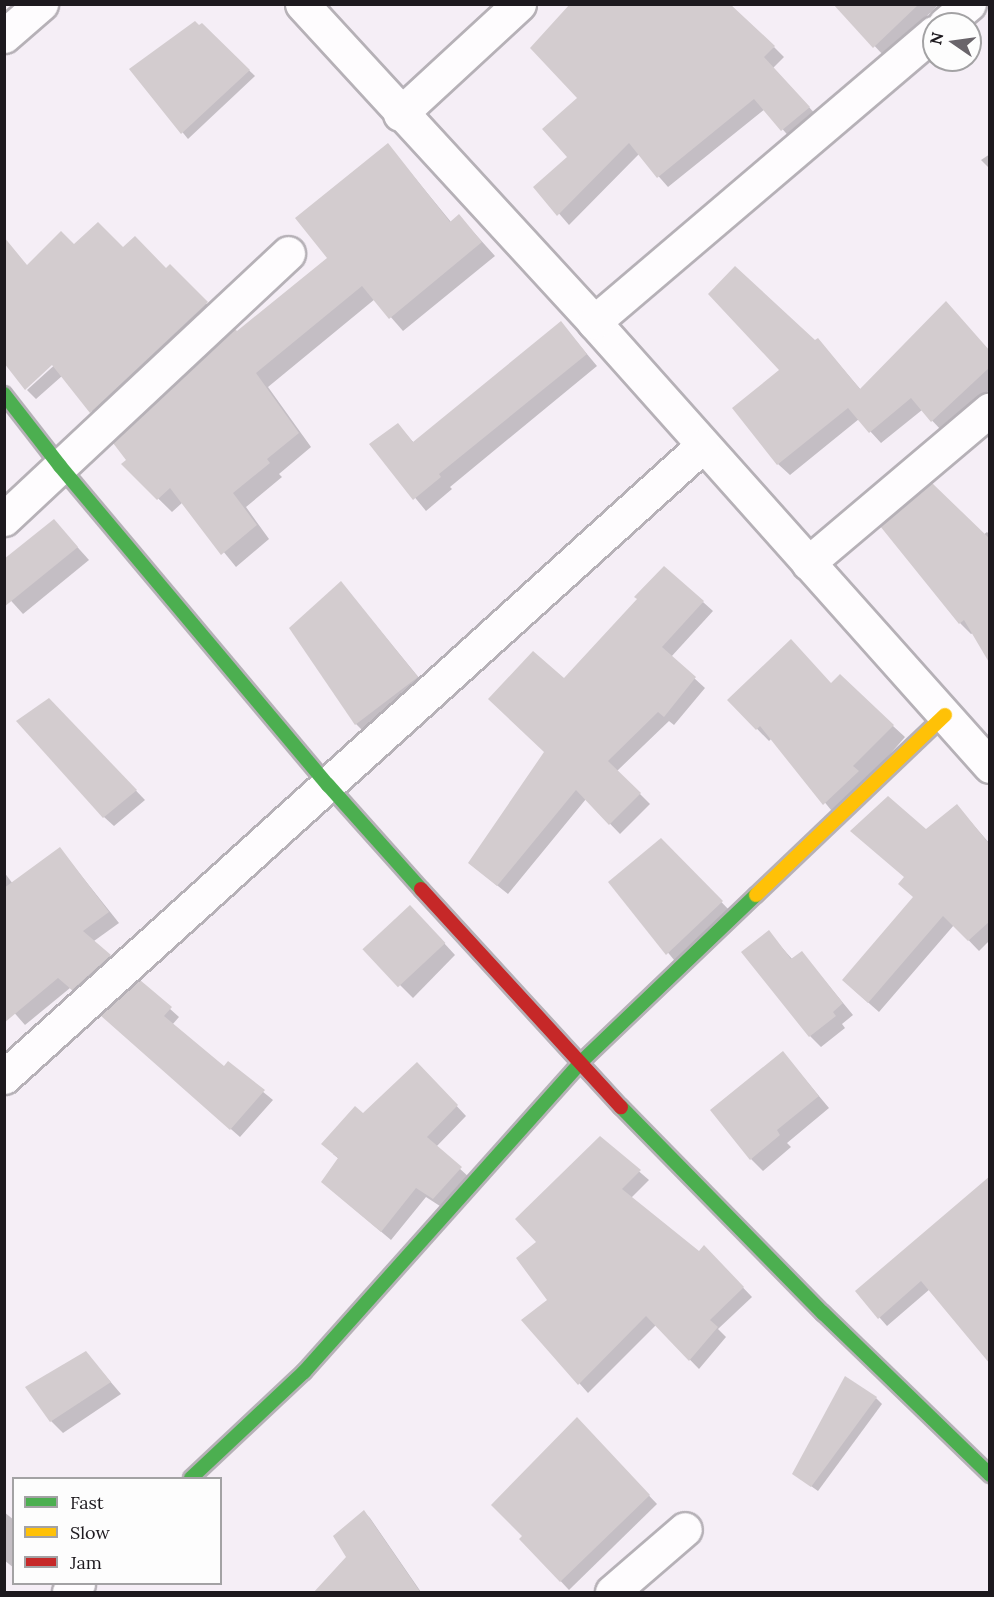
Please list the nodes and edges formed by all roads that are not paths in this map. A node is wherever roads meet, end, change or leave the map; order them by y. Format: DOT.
graph roads {
  1 [pos="40,4"];
  2 [pos="302,4"];
  3 [pos="519,4"];
  4 [pos="4,36"];
  5 [pos="922,43"];
  6 [pos="400,114"];
  7 [pos="288,253"];
  8 [pos="594,322"];
  9 [pos="4,394"];
  10 [pos="990,409"];
  11 [pos="702,446"];
  12 [pos="60,466"];
  13 [pos="4,519"];
  14 [pos="808,563"];
  15 [pos="945,715"];
  16 [pos="990,766"];
  17 [pos="328,785"];
  18 [pos="579,1065"];
  19 [pos="4,1077"];
  20 [pos="990,1475"];
  21 [pos="193,1477"];
  22 [pos="685,1529"];
  23 [pos="612,1593"];
  1 -- 4 [label="street"];
  2 -- 6 [label="street"];
  3 -- 6 [label="street"];
  5 -- 8 [label="street"];
  6 -- 8 [label="street"];
  7 -- 12 [label="street"];
  8 -- 11 [label="street"];
  9 -- 12 [label="street"];
  10 -- 14 [label="street"];
  11 -- 14 [label="street"];
  11 -- 17 [label="street"];
  12 -- 13 [label="street"];
  12 -- 17 [label="street"];
  14 -- 15 [label="street"];
  15 -- 16 [label="street"];
  15 -- 18 [label="street"];
  17 -- 18 [label="street"];
  17 -- 19 [label="street"];
  18 -- 20 [label="street"];
  18 -- 21 [label="street"];
  22 -- 23 [label="street"];
}
